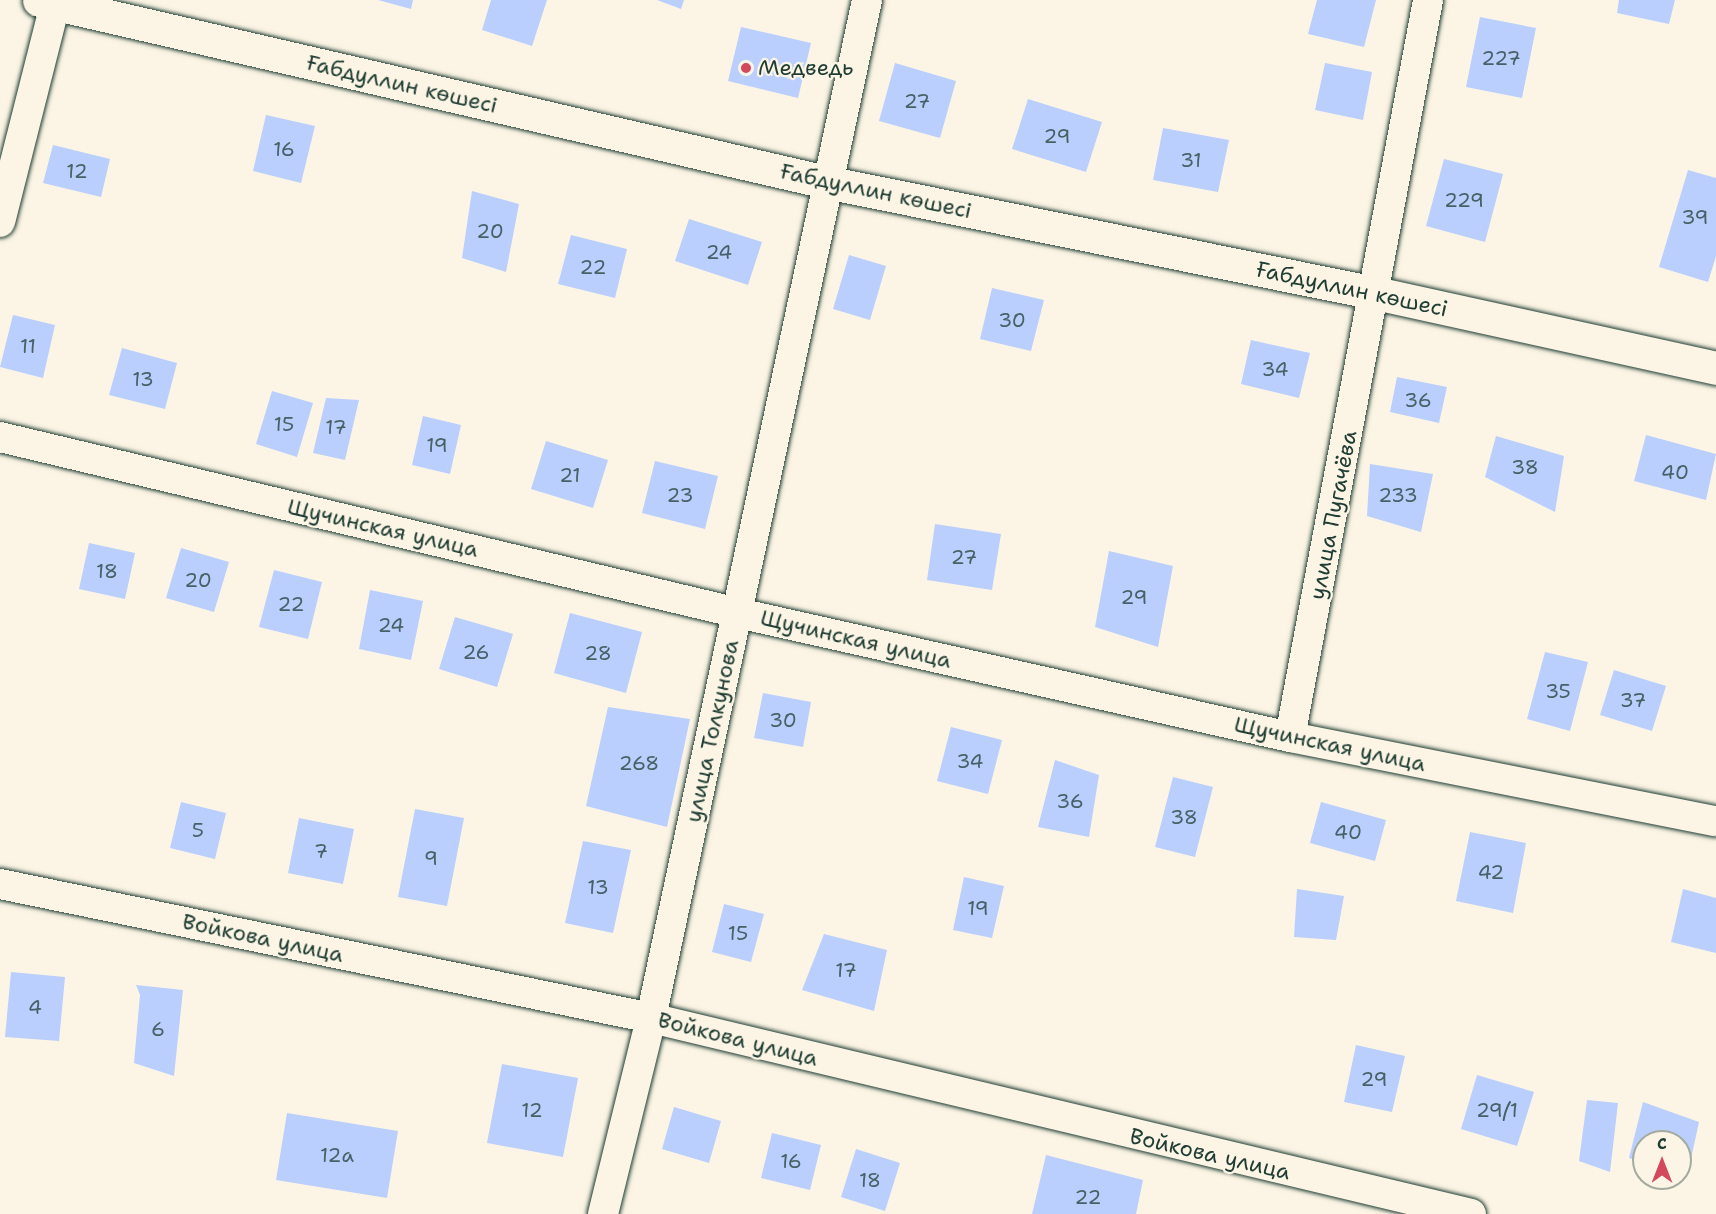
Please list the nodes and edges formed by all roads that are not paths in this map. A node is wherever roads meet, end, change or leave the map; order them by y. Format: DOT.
graph roads {
  1 [pos="867,0"];
  2 [pos="1428,0"];
  3 [pos="47,2"];
  4 [pos="105,7"];
  5 [pos="826,182"];
  6 [pos="0,222"];
  7 [pos="1375,293"];
  8 [pos="1716,368"];
  9 [pos="0,437"];
  10 [pos="738,613"];
  11 [pos="1290,737"];
  12 [pos="1716,821"];
  13 [pos="0,884"];
  14 [pos="651,1018"];
  15 [pos="603,1214"];
  16 [pos="1471,1214"];
  1 -- 5 [label="street, улица Толкунова"];
  2 -- 7 [label="street, улица Пугачёва"];
  3 -- 4 [label="street, Ғабдуллин көшесі"];
  3 -- 6 [label="street"];
  4 -- 5 [label="street, Ғабдуллин көшесі"];
  5 -- 7 [label="street, Ғабдуллин көшесі"];
  5 -- 10 [label="street, улица Толкунова"];
  7 -- 8 [label="street, Ғабдуллин көшесі"];
  7 -- 11 [label="street, улица Пугачёва"];
  9 -- 10 [label="street, Щучинская улица"];
  10 -- 11 [label="street, Щучинская улица"];
  10 -- 14 [label="street, улица Толкунова"];
  11 -- 12 [label="street, Щучинская улица"];
  13 -- 14 [label="street, Войкова улица"];
  14 -- 15 [label="street, улица Толкунова"];
  14 -- 16 [label="street, Войкова улица"];
}
